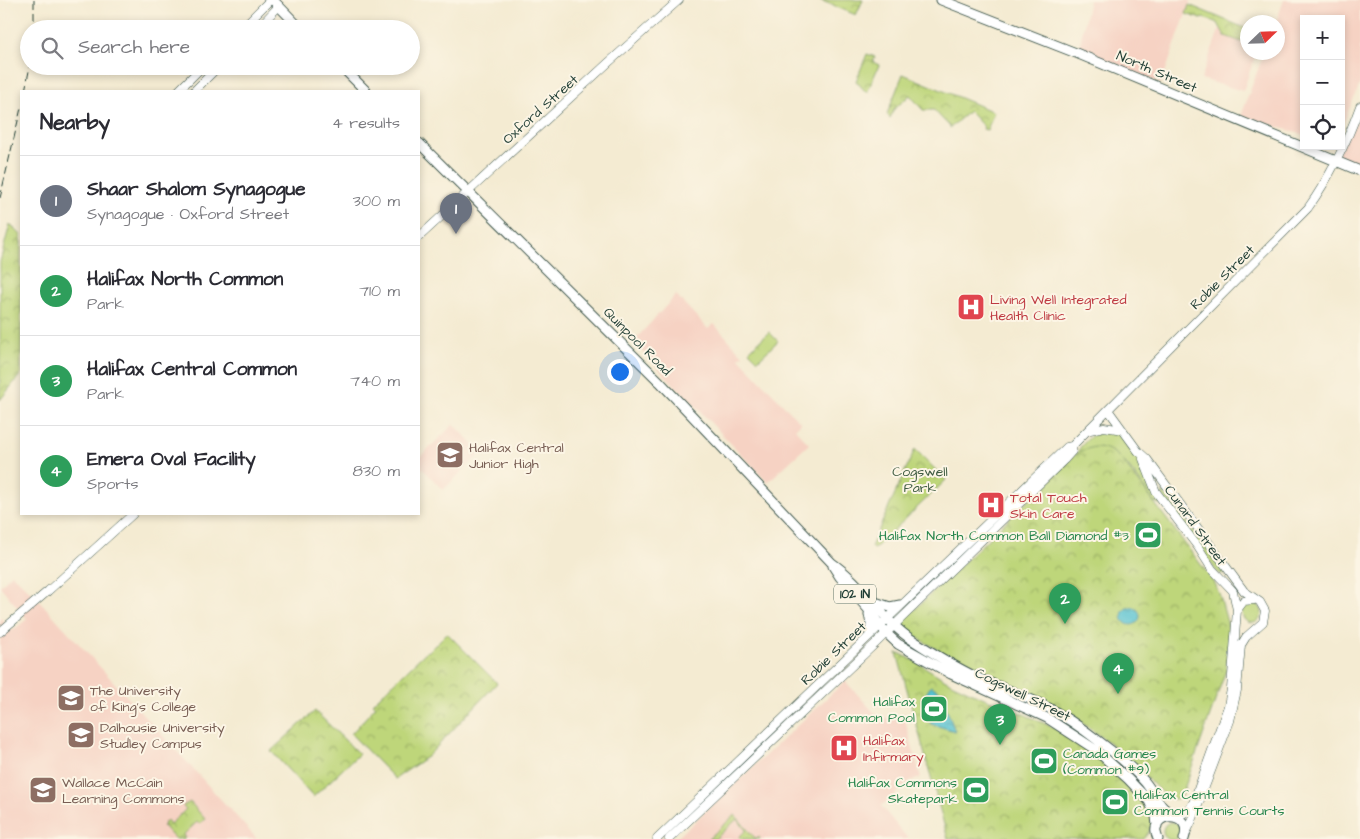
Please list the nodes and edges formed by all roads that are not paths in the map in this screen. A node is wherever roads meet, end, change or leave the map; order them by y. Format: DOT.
graph roads {
  1 [pos="679,0"];
  2 [pos="941,0"];
  3 [pos="276,2"];
  4 [pos="253,20"];
  5 [pos="263,20"];
  6 [pos="293,20"];
  7 [pos="194,75"];
  8 [pos="210,75"];
  9 [pos="350,75"];
  10 [pos="179,90"];
  11 [pos="195,90"];
  12 [pos="365,90"];
  13 [pos="1360,106"];
  14 [pos="420,144"];
  15 [pos="1337,161"];
  16 [pos="1360,171"];
  17 [pos="468,192"];
  18 [pos="420,236"];
  19 [pos="1109,411"];
  20 [pos="1088,430"];
  21 [pos="1123,430"];
  22 [pos="1072,446"];
  23 [pos="1138,451"];
  24 [pos="133,515"];
  25 [pos="1254,600"];
  26 [pos="870,605"];
  27 [pos="900,605"];
  28 [pos="1237,613"];
  29 [pos="887,618"];
  30 [pos="880,625"];
  31 [pos="894,626"];
  32 [pos="1256,627"];
  33 [pos="0,632"];
  34 [pos="870,634"];
  35 [pos="886,634"];
  36 [pos="1175,817"];
  37 [pos="1157,826"];
  38 [pos="1185,837"];
  39 [pos="671,838"];
  40 [pos="657,839"];
  41 [pos="1158,839"];
  1 -- 17 [label="main road, Oxford Street"];
  2 -- 15 [label="main road, North Street"];
  3 -- 4 [label="main road"];
  3 -- 5 [label="main road"];
  3 -- 6 [label="main road"];
  7 -- 10 [label="main road"];
  8 -- 11 [label="main road"];
  9 -- 12 [label="main road"];
  13 -- 15 [label="main road, Robie Street"];
  14 -- 17 [label="main road, Quinpool Road"];
  15 -- 16 [label="main road, North Street"];
  15 -- 19 [label="main road, Robie Street"];
  17 -- 18 [label="main road, Oxford Street"];
  17 -- 26 [label="main road, Quinpool Road / 102 IN"];
  19 -- 20 [label="main road, Robie Street"];
  19 -- 21 [label="main road, Cunard Street"];
  20 -- 21 [label="main road"];
  20 -- 22 [label="main road, Robie Street"];
  21 -- 23 [label="main road, Cunard Street"];
  22 -- 27 [label="main road, Robie Street"];
  22 -- 31 [label="main road, Robie Street"];
  23 -- 25 [label="main road, Cunard Street"];
  23 -- 28 [label="main road, Cunard Street"];
  24 -- 33 [label="main road"];
  25 -- 28 [label="main road"];
  25 -- 32 [label="main road"];
  26 -- 27 [label="main road"];
  26 -- 29 [label="main road, Quinpool Road"];
  26 -- 30 [label="main road, Quinpool Road / 102 IN"];
  26 -- 34 [label="main road"];
  27 -- 29 [label="main road, Robie Street"];
  28 -- 32 [label="main road"];
  28 -- 36 [label="main road"];
  29 -- 30 [label="main road, Robie Street"];
  29 -- 31 [label="main road, Quinpool Road"];
  30 -- 34 [label="main road, Robie Street"];
  30 -- 35 [label="main road, Cogswell Street"];
  31 -- 35 [label="main road, Robie Street"];
  31 -- 36 [label="main road, Cogswell Street"];
  32 -- 38 [label="main road"];
  34 -- 40 [label="main road, Robie Street"];
  35 -- 37 [label="main road, Cogswell Street"];
  35 -- 39 [label="main road, Robie Street"];
  36 -- 37 [label="main road"];
  36 -- 38 [label="main road, Cogswell Street"];
  37 -- 41 [label="main road, Cogswell Street"];
}
